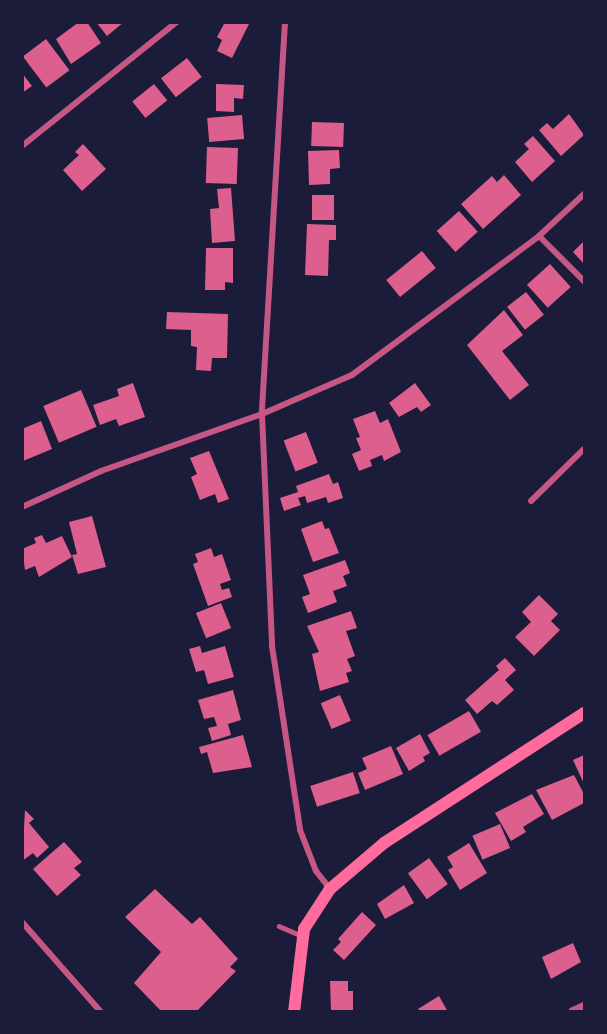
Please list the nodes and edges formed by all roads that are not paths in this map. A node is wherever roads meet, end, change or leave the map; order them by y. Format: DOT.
graph roads {
  1 [pos="177,22"];
  2 [pos="285,22"];
  3 [pos="22,146"];
  4 [pos="585,194"];
  5 [pos="539,236"];
  6 [pos="585,281"];
  7 [pos="262,414"];
  8 [pos="585,449"];
  9 [pos="531,501"];
  10 [pos="22,507"];
  11 [pos="585,713"];
  12 [pos="330,889"];
  13 [pos="22,922"];
  14 [pos="279,926"];
  15 [pos="303,936"];
  16 [pos="585,1007"];
  17 [pos="101,1011"];
  18 [pos="294,1011"];
  19 [pos="573,1011"];
  1 -- 3 [label="street"];
  2 -- 7 [label="street"];
  4 -- 5 [label="street"];
  5 -- 6 [label="street"];
  5 -- 7 [label="street"];
  7 -- 10 [label="street"];
  7 -- 12 [label="street"];
  8 -- 9 [label="street"];
  11 -- 12 [label="main road"];
  12 -- 15 [label="main road"];
  13 -- 17 [label="street"];
  14 -- 15 [label="lane"];
  15 -- 18 [label="main road"];
  16 -- 19 [label="street"];
}
